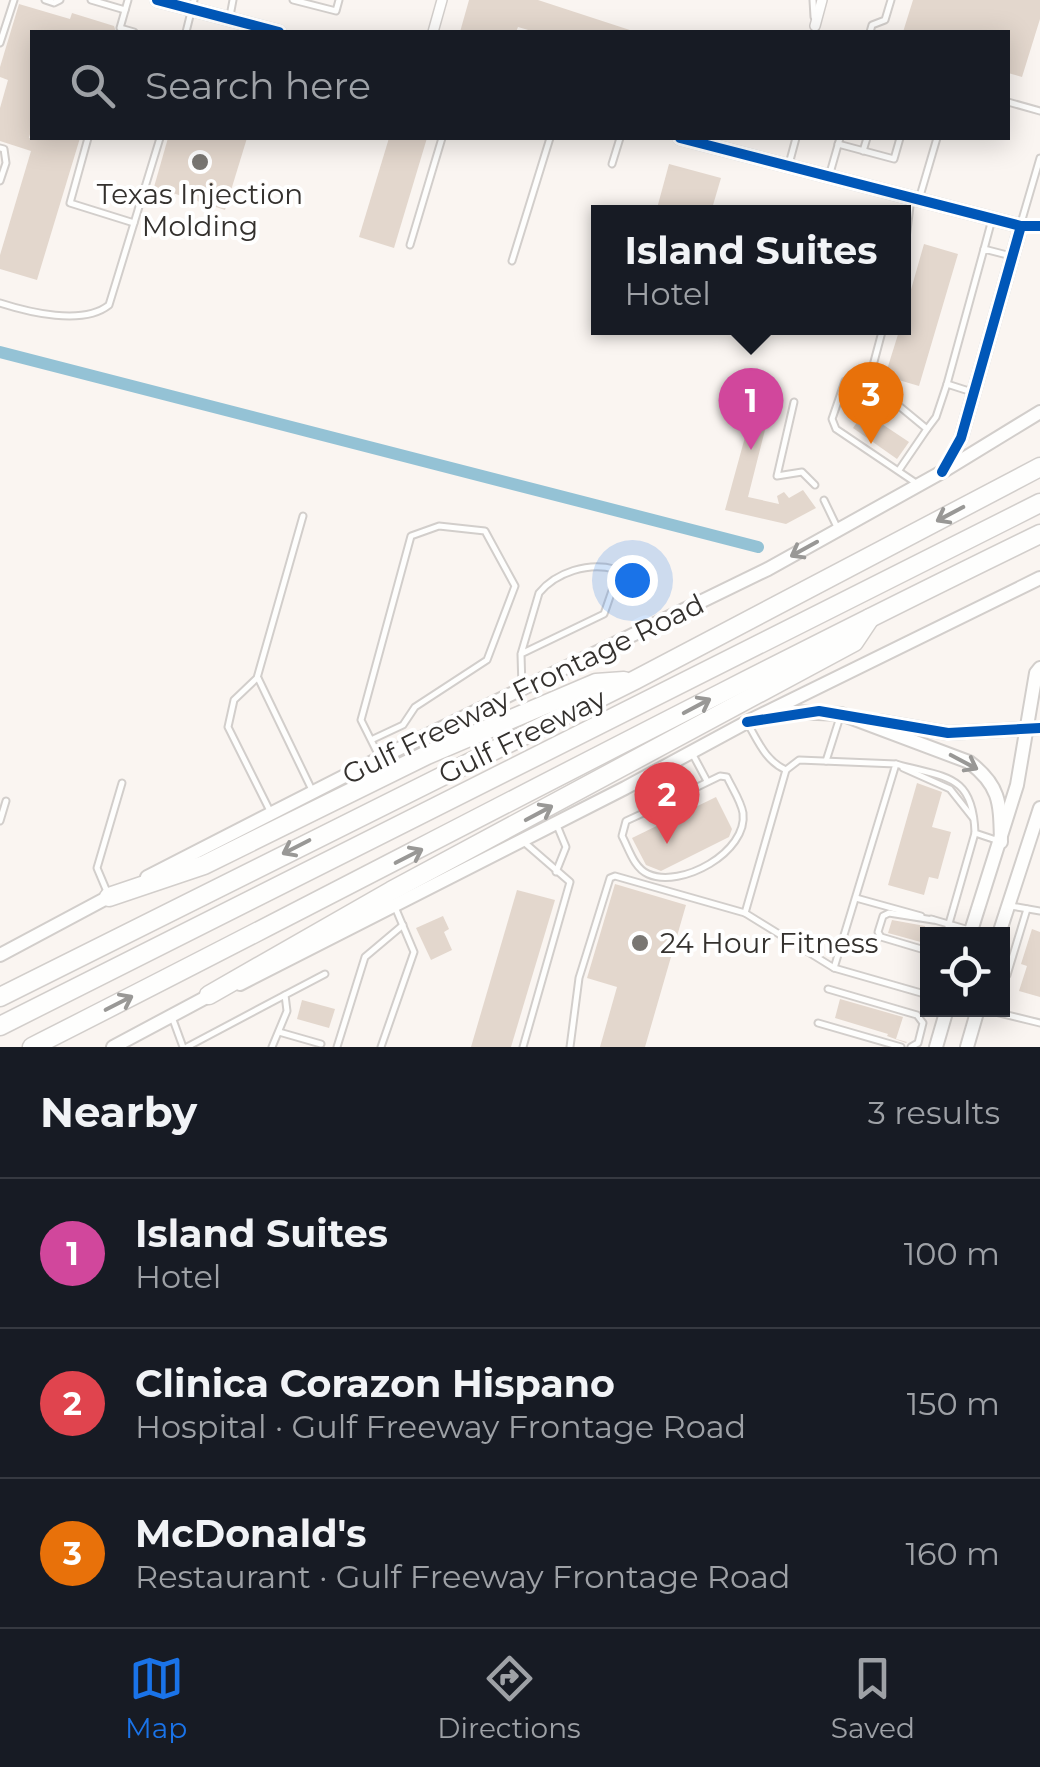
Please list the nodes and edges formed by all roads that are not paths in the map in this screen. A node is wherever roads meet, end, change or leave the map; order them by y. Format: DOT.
graph roads {
  1 [pos="14,0"];
  2 [pos="45,0"];
  3 [pos="60,0"];
  4 [pos="91,0"];
  5 [pos="128,0"];
  6 [pos="157,0"];
  7 [pos="233,0"];
  8 [pos="293,0"];
  9 [pos="339,0"];
  10 [pos="442,0"];
  11 [pos="813,0"];
  12 [pos="822,0"];
  13 [pos="891,0"];
  14 [pos="192,5"];
  15 [pos="126,10"];
  16 [pos="229,19"];
  17 [pos="814,29"];
  18 [pos="119,30"];
  19 [pos="186,30"];
  20 [pos="271,30"];
  21 [pos="434,30"];
  22 [pos="871,30"];
  23 [pos="0,43"];
  24 [pos="1010,103"];
  25 [pos="1040,111"];
  26 [pos="87,140"];
  27 [pos="159,140"];
  28 [pos="441,140"];
  29 [pos="549,140"];
  30 [pos="619,140"];
  31 [pos="699,140"];
  32 [pos="796,140"];
  33 [pos="867,140"];
  34 [pos="899,140"];
  35 [pos="935,140"];
  36 [pos="839,141"];
  37 [pos="727,143"];
  38 [pos="0,148"];
  39 [pos="864,151"];
  40 [pos="1040,158"];
  41 [pos="612,164"];
  42 [pos="789,166"];
  43 [pos="829,176"];
  44 [pos="0,181"];
  45 [pos="915,197"];
  46 [pos="911,218"];
  47 [pos="992,218"];
  48 [pos="134,223"];
  49 [pos="1020,226"];
  50 [pos="1040,226"];
  51 [pos="410,245"];
  52 [pos="984,248"];
  53 [pos="1014,257"];
  54 [pos="512,261"];
  55 [pos="0,303"];
  56 [pos="882,335"];
  57 [pos="862,376"];
  58 [pos="947,384"];
  59 [pos="974,392"];
  60 [pos="794,402"];
  61 [pos="1037,415"];
  62 [pos="928,428"];
  63 [pos="1038,468"];
  64 [pos="899,470"];
  65 [pos="942,472"];
  66 [pos="815,485"];
  67 [pos="918,485"];
  68 [pos="824,500"];
  69 [pos="1032,507"];
  70 [pos="302,516"];
  71 [pos="839,530"];
  72 [pos="1040,534"];
  73 [pos="1040,566"];
  74 [pos="1040,578"];
  75 [pos="1026,585"];
  76 [pos="872,615"];
  77 [pos="521,654"];
  78 [pos="1040,668"];
  79 [pos="257,678"];
  80 [pos="635,680"];
  81 [pos="523,691"];
  82 [pos="841,714"];
  83 [pos="747,722"];
  84 [pos="1034,729"];
  85 [pos="371,740"];
  86 [pos="692,752"];
  87 [pos="380,758"];
  88 [pos="826,760"];
  89 [pos="896,764"];
  90 [pos="786,770"];
  91 [pos="636,781"];
  92 [pos="708,781"];
  93 [pos="122,782"];
  94 [pos="313,792"];
  95 [pos="6,801"];
  96 [pos="652,809"];
  97 [pos="1039,812"];
  98 [pos="271,814"];
  99 [pos="0,821"];
  100 [pos="556,824"];
  101 [pos="975,832"];
  102 [pos="522,841"];
  103 [pos="1001,842"];
  104 [pos="556,872"];
  105 [pos="109,897"];
  106 [pos="856,898"];
  107 [pos="1008,905"];
  108 [pos="395,907"];
  109 [pos="1027,909"];
  110 [pos="746,912"];
  111 [pos="1040,912"];
  112 [pos="933,920"];
  113 [pos="949,924"];
  114 [pos="403,925"];
  115 [pos="948,927"];
  116 [pos="956,927"];
  117 [pos="973,927"];
  118 [pos="1002,927"];
  119 [pos="920,949"];
  120 [pos="0,955"];
  121 [pos="1010,965"];
  122 [pos="834,968"];
  123 [pos="326,974"];
  124 [pos="828,989"];
  125 [pos="920,993"];
  126 [pos="209,995"];
  127 [pos="285,995"];
  128 [pos="0,997"];
  129 [pos="172,1016"];
  130 [pos="1010,1016"];
  131 [pos="945,1017"];
  132 [pos="978,1017"];
  133 [pos="818,1023"];
  134 [pos="1040,1023"];
  135 [pos="0,1026"];
  136 [pos="280,1032"];
  137 [pos="321,1044"];
  138 [pos="32,1047"];
  139 [pos="113,1047"];
  140 [pos="185,1047"];
  141 [pos="272,1047"];
  142 [pos="337,1047"];
  143 [pos="381,1047"];
  144 [pos="523,1047"];
  145 [pos="570,1047"];
  146 [pos="901,1047"];
  147 [pos="911,1047"];
  148 [pos="936,1047"];
  149 [pos="967,1047"];
  1 -- 23 [label="lane"];
  2 -- 3 [label="lane"];
  4 -- 15 [label="lane"];
  5 -- 15 [label="lane"];
  6 -- 14 [label="main road"];
  7 -- 16 [label="lane"];
  8 -- 9 [label="lane"];
  10 -- 21 [label="street"];
  11 -- 17 [label="lane"];
  12 -- 17 [label="street"];
  13 -- 22 [label="lane"];
  14 -- 16 [label="main road"];
  14 -- 19 [label="lane"];
  15 -- 18 [label="lane"];
  16 -- 20 [label="main road"];
  24 -- 25 [label="lane"];
  26 -- 48 [label="lane"];
  27 -- 48 [label="lane"];
  28 -- 51 [label="lane"];
  29 -- 54 [label="lane"];
  30 -- 41 [label="lane"];
  31 -- 37 [label="main road"];
  32 -- 42 [label="lane"];
  33 -- 39 [label="lane"];
  34 -- 39 [label="lane"];
  35 -- 45 [label="lane"];
  36 -- 39 [label="lane"];
  36 -- 43 [label="lane"];
  37 -- 42 [label="main road"];
  38 -- 44 [label="lane"];
  40 -- 49 [label="lane"];
  42 -- 43 [label="main road"];
  43 -- 45 [label="main road"];
  45 -- 46 [label="lane"];
  45 -- 47 [label="main road"];
  47 -- 49 [label="main road"];
  47 -- 52 [label="lane"];
  48 -- 55 [label="lane"];
  49 -- 50 [label="main road"];
  49 -- 53 [label="main road"];
  52 -- 53 [label="lane"];
  52 -- 58 [label="lane"];
  53 -- 59 [label="main road"];
  56 -- 57 [label="lane"];
  57 -- 62 [label="lane"];
  57 -- 64 [label="lane"];
  58 -- 59 [label="lane"];
  58 -- 62 [label="lane"];
  59 -- 65 [label="main road"];
  60 -- 66 [label="lane"];
  61 -- 65 [label="main road, Gulf Freeway Frontage Road"];
  62 -- 64 [label="lane"];
  63 -- 80 [label="highway, Gulf Freeway, one-way"];
  64 -- 67 [label="lane"];
  65 -- 67 [label="main road, Gulf Freeway Frontage Road"];
  67 -- 71 [label="main road, Gulf Freeway Frontage Road"];
  68 -- 71 [label="lane"];
  69 -- 135 [label="highway, Gulf Freeway"];
  70 -- 79 [label="lane"];
  71 -- 81 [label="main road, Gulf Freeway Frontage Road, one-way"];
  72 -- 76 [label="highway, Gulf Freeway"];
  73 -- 75 [label="main road"];
  74 -- 75 [label="main road"];
  75 -- 83 [label="main road"];
  126 -- 76 [label="highway, one-way"];
  138 -- 76 [label="highway, Gulf Freeway, one-way"];
  77 -- 77 [label="lane"];
  77 -- 81 [label="lane"];
  78 -- 84 [label="main road"];
  79 -- 94 [label="lane"];
  79 -- 98 [label="lane"];
  80 -- 105 [label="highway"];
  80 -- 128 [label="highway, Gulf Freeway, one-way"];
  81 -- 87 [label="main road, Gulf Freeway Frontage Road"];
  82 -- 83 [label="main road"];
  82 -- 84 [label="main road"];
  82 -- 88 [label="lane"];
  82 -- 103 [label="main road, one-way"];
  83 -- 86 [label="main road"];
  83 -- 90 [label="lane"];
  84 -- 103 [label="main road"];
  85 -- 85 [label="lane"];
  85 -- 87 [label="lane"];
  86 -- 91 [label="main road"];
  86 -- 92 [label="lane"];
  87 -- 94 [label="main road, Gulf Freeway Frontage Road"];
  88 -- 89 [label="lane"];
  88 -- 90 [label="lane"];
  89 -- 101 [label="lane"];
  89 -- 106 [label="lane"];
  90 -- 110 [label="lane"];
  91 -- 96 [label="lane"];
  91 -- 100 [label="main road"];
  92 -- 96 [label="lane"];
  92 -- 96 [label="lane"];
  93 -- 105 [label="lane"];
  94 -- 98 [label="main road, Gulf Freeway Frontage Road"];
  95 -- 99 [label="lane"];
  97 -- 107 [label="main road"];
  98 -- 105 [label="main road, Gulf Freeway Frontage Road"];
  100 -- 102 [label="main road"];
  100 -- 104 [label="lane"];
  101 -- 103 [label="lane"];
  101 -- 113 [label="lane"];
  102 -- 104 [label="lane"];
  102 -- 108 [label="main road"];
  103 -- 117 [label="main road"];
  104 -- 144 [label="lane"];
  105 -- 120 [label="main road, Gulf Freeway Frontage Road"];
  106 -- 112 [label="lane"];
  106 -- 122 [label="lane"];
  107 -- 109 [label="lane"];
  107 -- 118 [label="main road"];
  108 -- 114 [label="lane"];
  108 -- 126 [label="main road"];
  109 -- 111 [label="lane"];
  109 -- 121 [label="lane"];
  110 -- 122 [label="lane"];
  110 -- 145 [label="lane"];
  112 -- 113 [label="lane"];
  112 -- 119 [label="lane"];
  113 -- 115 [label="lane"];
  113 -- 116 [label="lane"];
  114 -- 142 [label="lane"];
  114 -- 143 [label="lane"];
  122 -- 125 [label="lane"];
  123 -- 127 [label="lane"];
  124 -- 147 [label="lane"];
  126 -- 129 [label="main road"];
  127 -- 136 [label="lane"];
  127 -- 140 [label="lane"];
  129 -- 139 [label="main road"];
  129 -- 140 [label="lane"];
  130 -- 134 [label="lane"];
  131 -- 148 [label="main road"];
  132 -- 149 [label="main road"];
  133 -- 146 [label="lane"];
  136 -- 137 [label="lane"];
  136 -- 141 [label="lane"];
}
